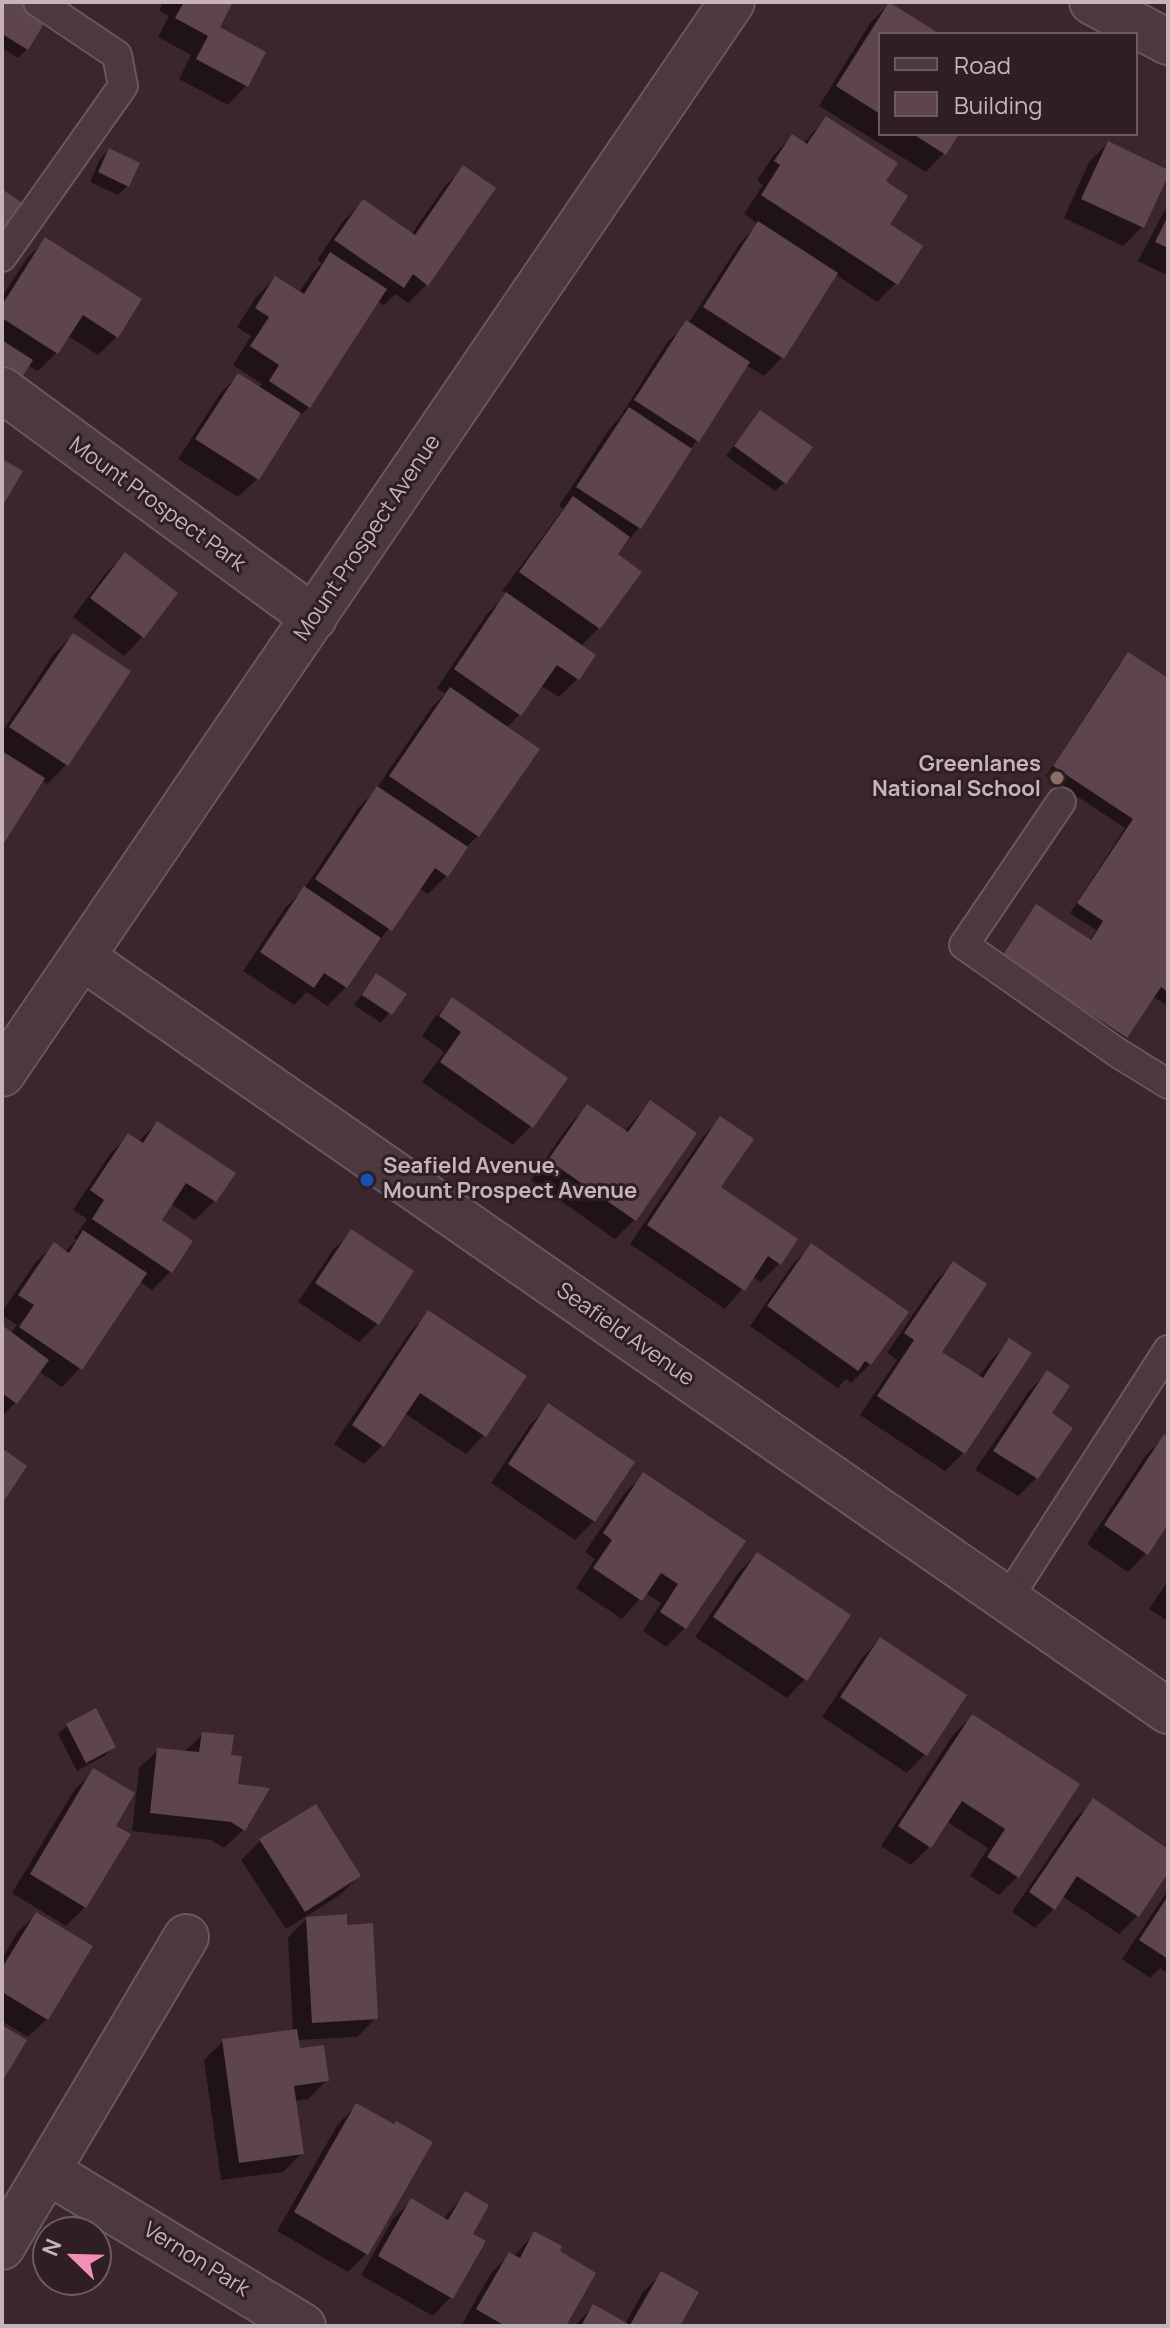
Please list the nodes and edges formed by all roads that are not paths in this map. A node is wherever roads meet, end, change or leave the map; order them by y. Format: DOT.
graph roads {
  1 [pos="38,2"];
  2 [pos="732,2"];
  3 [pos="1092,2"];
  4 [pos="1168,42"];
  5 [pos="2,257"];
  6 [pos="2,390"];
  7 [pos="314,618"];
  8 [pos="1061,802"];
  9 [pos="83,958"];
  10 [pos="2,1074"];
  11 [pos="1168,1084"];
  12 [pos="1168,1350"];
  13 [pos="1007,1600"];
  14 [pos="1168,1711"];
  15 [pos="186,1937"];
  16 [pos="47,2171"];
  17 [pos="2,2247"];
  18 [pos="303,2326"];
  1 -- 5 [label="lane"];
  2 -- 7 [label="street, Mount Prospect Avenue"];
  3 -- 4 [label="street"];
  6 -- 7 [label="street, Mount Prospect Park"];
  7 -- 9 [label="street, Mount Prospect Avenue"];
  8 -- 11 [label="lane"];
  9 -- 10 [label="street, Mount Prospect Avenue"];
  9 -- 13 [label="street, Seafield Avenue"];
  12 -- 13 [label="lane"];
  13 -- 14 [label="street, Seafield Avenue"];
  15 -- 16 [label="street"];
  16 -- 17 [label="street"];
  16 -- 18 [label="street, Vernon Park"];
}
